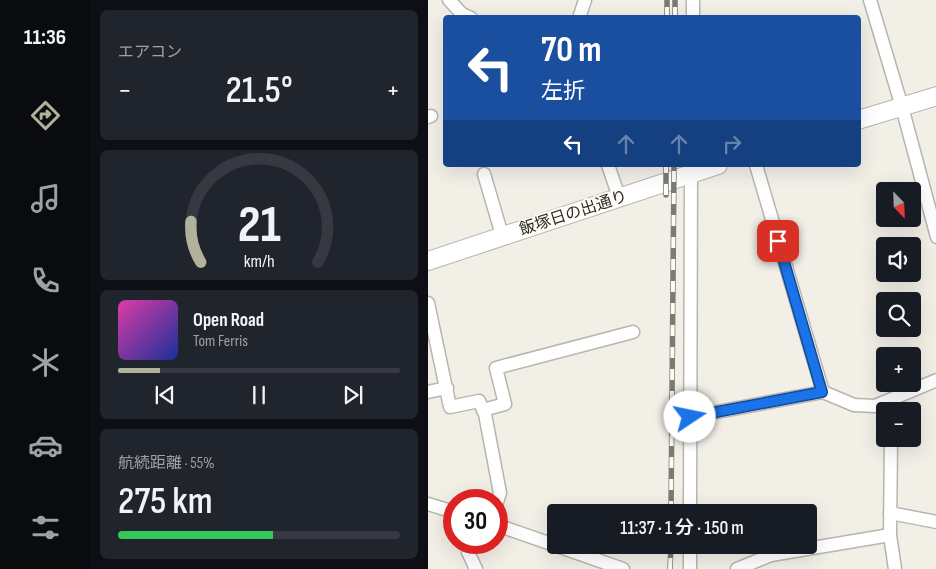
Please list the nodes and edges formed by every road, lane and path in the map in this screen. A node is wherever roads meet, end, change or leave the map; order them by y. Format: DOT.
graph roads {
  1 [pos="449,0"];
  2 [pos="585,0"];
  3 [pos="693,0"];
  4 [pos="870,0"];
  5 [pos="464,15"];
  6 [pos="579,15"];
  7 [pos="693,15"];
  8 [pos="936,96"];
  9 [pos="902,107"];
  10 [pos="861,119"];
  11 [pos="609,167"];
  12 [pos="707,167"];
  13 [pos="757,167"];
  14 [pos="691,170"];
  15 [pos="484,174"];
  16 [pos="619,197"];
  17 [pos="502,235"];
  18 [pos="936,237"];
  19 [pos="428,261"];
  20 [pos="428,303"];
  21 [pos="633,332"];
  22 [pos="936,380"];
  23 [pos="446,388"];
  24 [pos="428,392"];
  25 [pos="822,392"];
  26 [pos="899,402"];
  27 [pos="876,406"];
  28 [pos="483,410"];
  29 [pos="690,417"];
  30 [pos="891,447"];
  31 [pos="499,489"];
  32 [pos="428,504"];
  33 [pos="690,504"];
  34 [pos="443,509"];
  35 [pos="890,513"];
  36 [pos="936,522"];
  37 [pos="508,529"];
  38 [pos="890,536"];
  39 [pos="469,554"];
  40 [pos="690,554"];
  41 [pos="476,569"];
  42 [pos="623,569"];
  43 [pos="690,569"];
  44 [pos="737,569"];
  45 [pos="895,569"];
  1 -- 5 [label="street"];
  2 -- 6 [label="street"];
  3 -- 7 [label="street"];
  4 -- 9 [label="street"];
  8 -- 9 [label="street"];
  9 -- 10 [label="street"];
  9 -- 18 [label="street"];
  11 -- 16 [label="street"];
  12 -- 14 [label="street, 飯塚日の出通り"];
  13 -- 25 [label="street"];
  14 -- 16 [label="street, 飯塚日の出通り"];
  14 -- 29 [label="street"];
  15 -- 17 [label="street"];
  16 -- 17 [label="street, 飯塚日の出通り"];
  17 -- 19 [label="street, 飯塚日の出通り"];
  20 -- 23 [label="street"];
  21 -- 28 [label="street"];
  22 -- 26 [label="street"];
  23 -- 24 [label="street"];
  23 -- 28 [label="street"];
  25 -- 27 [label="street"];
  25 -- 29 [label="street"];
  28 -- 31 [label="street"];
  29 -- 33 [label="street"];
  30 -- 35 [label="street"];
  32 -- 34 [label="street"];
  35 -- 36 [label="street"];
  35 -- 38 [label="street"];
  37 -- 42 [label="street"];
  38 -- 44 [label="street"];
  38 -- 45 [label="street"];
  39 -- 41 [label="street"];
  40 -- 43 [label="street"];
}
